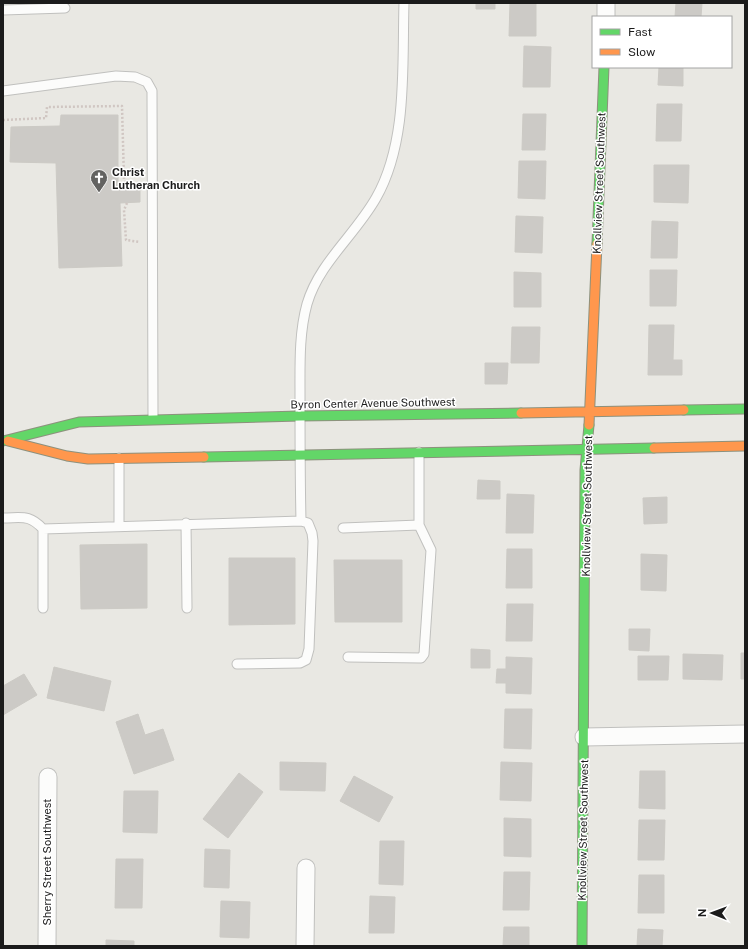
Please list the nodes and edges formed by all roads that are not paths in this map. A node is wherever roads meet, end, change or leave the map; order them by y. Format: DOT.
graph roads {
  1 [pos="404,3"];
  2 [pos="606,3"];
  3 [pos="65,8"];
  4 [pos="3,10"];
  5 [pos="606,16"];
  6 [pos="604,68"];
  7 [pos="3,91"];
  8 [pos="745,409"];
  9 [pos="590,411"];
  10 [pos="300,416"];
  11 [pos="153,419"];
  12 [pos="4,441"];
  13 [pos="745,446"];
  14 [pos="587,449"];
  15 [pos="419,452"];
  16 [pos="300,455"];
  17 [pos="119,458"];
  18 [pos="3,518"];
  19 [pos="300,521"];
  20 [pos="186,523"];
  21 [pos="419,525"];
  22 [pos="119,526"];
  23 [pos="44,528"];
  24 [pos="343,528"];
  25 [pos="43,608"];
  26 [pos="187,608"];
  27 [pos="348,657"];
  28 [pos="237,664"];
  29 [pos="745,734"];
  30 [pos="584,737"];
  31 [pos="48,777"];
  32 [pos="306,868"];
  33 [pos="47,946"];
  34 [pos="306,946"];
  35 [pos="582,946"];
  1 -- 10 [label="lane"];
  2 -- 5 [label="street"];
  3 -- 4 [label="lane"];
  6 -- 9 [label="main road, Knollview Street Southwest"];
  7 -- 11 [label="lane"];
  8 -- 9 [label="main road, Byron Center Avenue Southwest"];
  9 -- 10 [label="main road, Byron Center Avenue Southwest"];
  9 -- 14 [label="main road, Knollview Street Southwest"];
  10 -- 11 [label="main road, Byron Center Avenue Southwest"];
  10 -- 16 [label="lane"];
  11 -- 12 [label="main road, Byron Center Avenue Southwest"];
  12 -- 17 [label="main road, Byron Center Avenue Southwest"];
  13 -- 14 [label="main road, Byron Center Avenue Southwest"];
  14 -- 15 [label="main road, Byron Center Avenue Southwest"];
  14 -- 30 [label="main road, Knollview Street Southwest"];
  15 -- 16 [label="main road, Byron Center Avenue Southwest"];
  15 -- 21 [label="lane"];
  16 -- 17 [label="main road, Byron Center Avenue Southwest"];
  16 -- 19 [label="lane"];
  17 -- 22 [label="lane"];
  18 -- 23 [label="lane"];
  19 -- 20 [label="lane"];
  19 -- 28 [label="lane"];
  20 -- 22 [label="lane"];
  20 -- 26 [label="lane"];
  21 -- 24 [label="lane"];
  21 -- 27 [label="lane"];
  22 -- 23 [label="lane"];
  23 -- 25 [label="lane"];
  29 -- 30 [label="street"];
  30 -- 35 [label="main road, Knollview Street Southwest"];
  31 -- 33 [label="street, Sherry Street Southwest"];
  32 -- 34 [label="street"];
}
